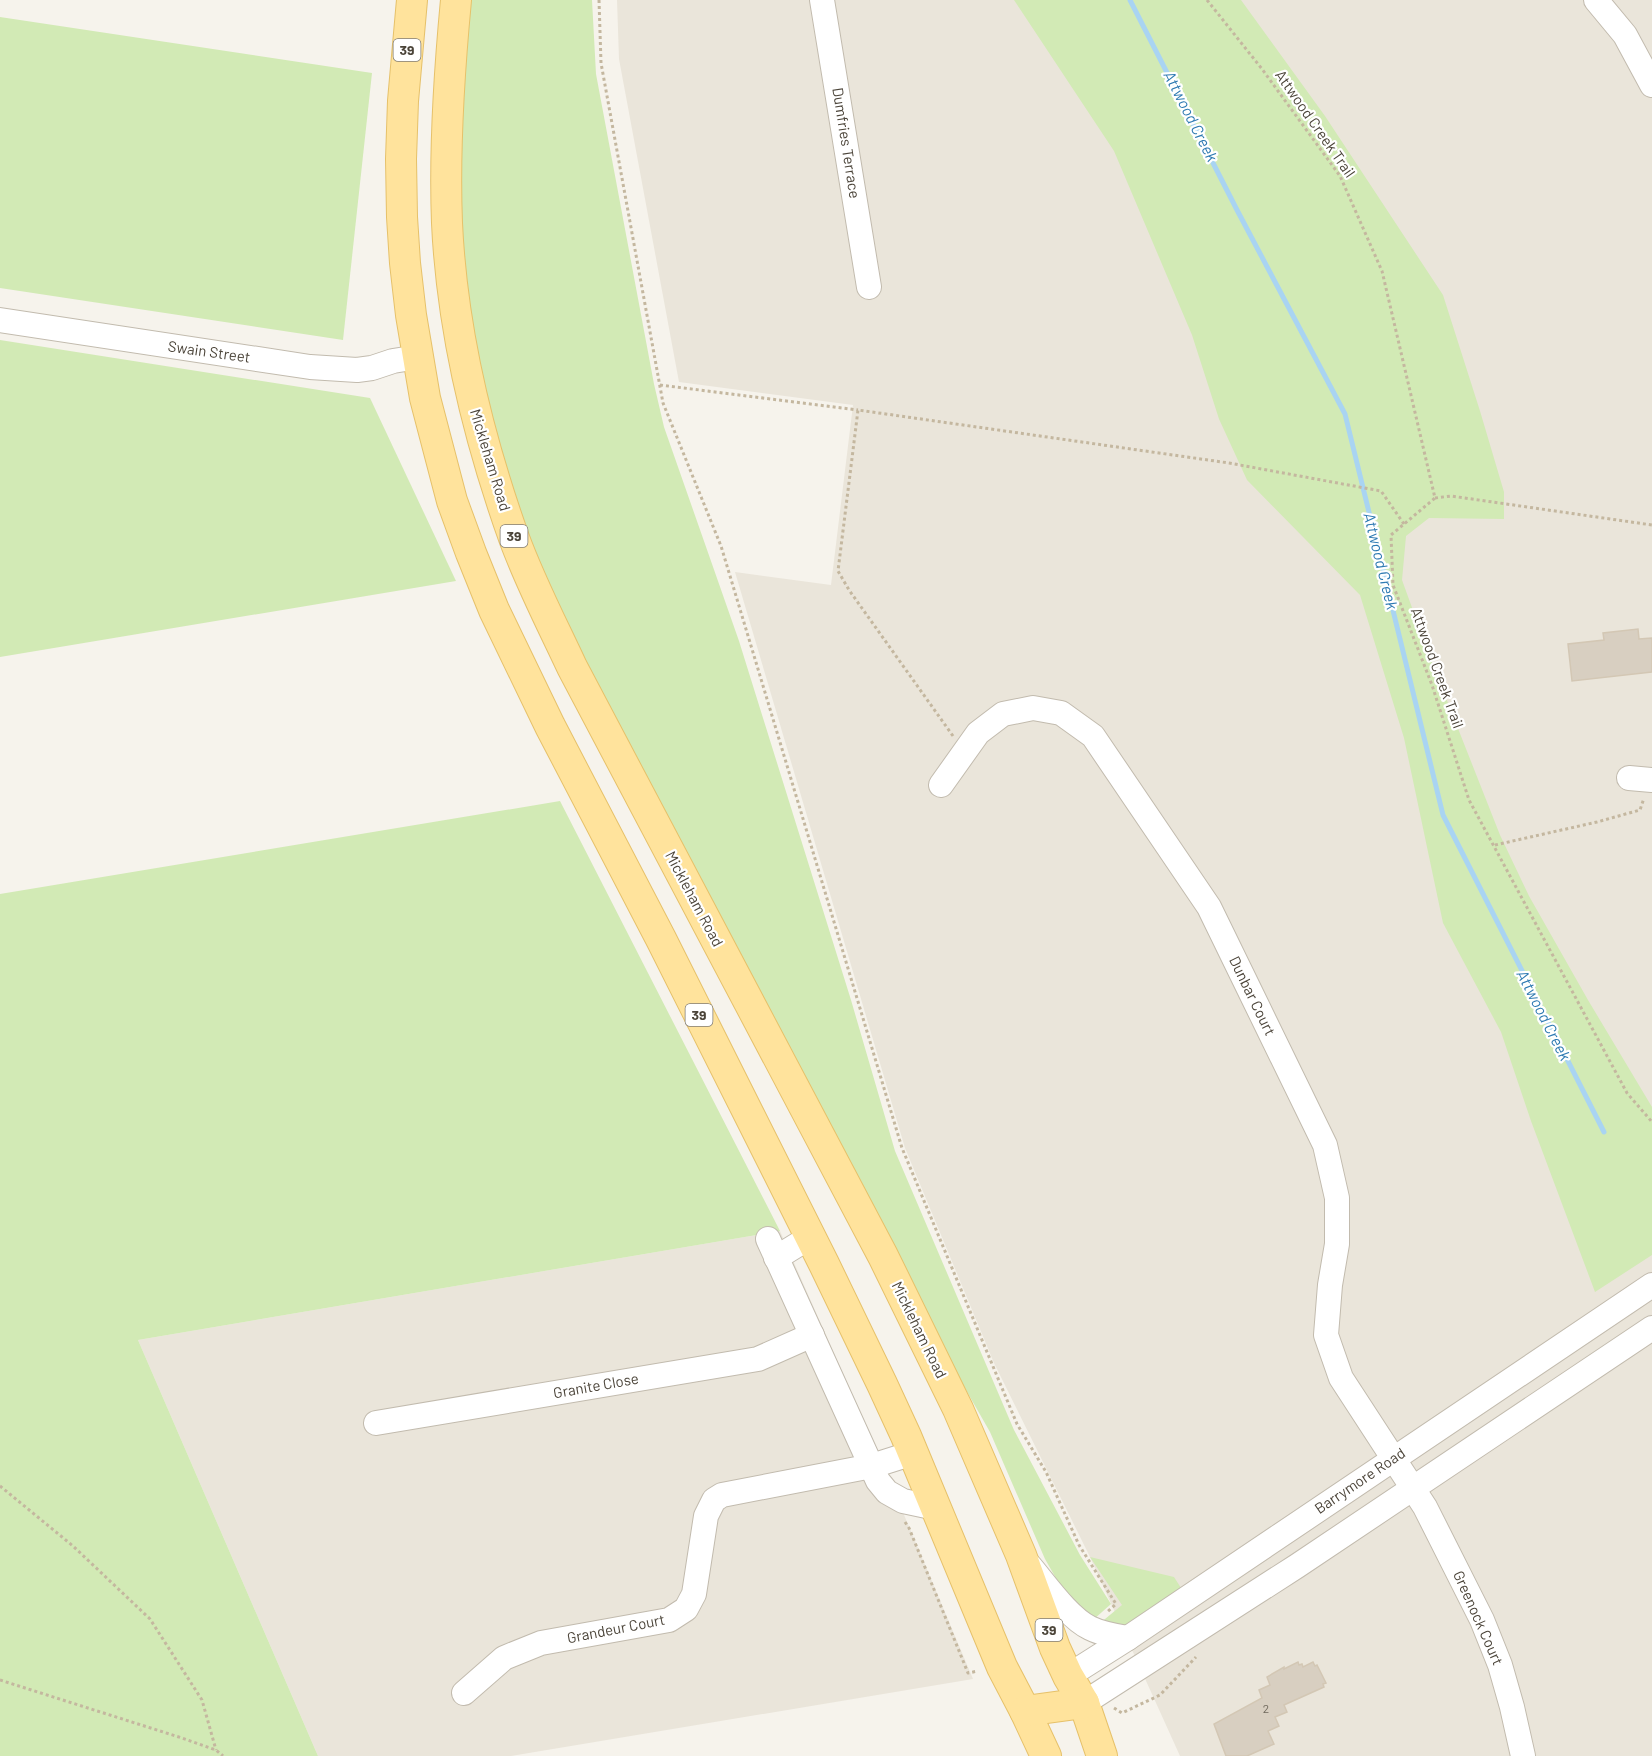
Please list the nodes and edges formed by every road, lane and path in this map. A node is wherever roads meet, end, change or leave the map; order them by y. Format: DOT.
graph roads {
  1 [pos="398,0"];
  2 [pos="412,0"];
  3 [pos="456,0"];
  4 [pos="599,0"];
  5 [pos="822,0"];
  6 [pos="1207,0"];
  7 [pos="1596,0"];
  8 [pos="1652,85"];
  9 [pos="403,101"];
  10 [pos="868,287"];
  11 [pos="0,320"];
  12 [pos="418,357"];
  13 [pos="659,384"];
  14 [pos="858,410"];
  15 [pos="1435,498"];
  16 [pos="1404,524"];
  17 [pos="1652,525"];
  18 [pos="964,752"];
  19 [pos="1644,779"];
  20 [pos="941,784"];
  21 [pos="1494,845"];
  22 [pos="1652,1122"];
  23 [pos="810,1237"];
  24 [pos="1652,1285"];
  25 [pos="1652,1328"];
  26 [pos="812,1335"];
  27 [pos="376,1423"];
  28 [pos="913,1453"];
  29 [pos="1393,1459"];
  30 [pos="872,1466"];
  31 [pos="0,1486"];
  32 [pos="1413,1488"];
  33 [pos="936,1508"];
  34 [pos="1021,1555"];
  35 [pos="1090,1628"];
  36 [pos="1128,1638"];
  37 [pos="1204,1651"];
  38 [pos="1068,1676"];
  39 [pos="0,1680"];
  40 [pos="464,1693"];
  41 [pos="1094,1696"];
  42 [pos="1026,1711"];
  43 [pos="216,1750"];
  44 [pos="223,1756"];
  45 [pos="1046,1756"];
  46 [pos="1102,1756"];
  47 [pos="1523,1756"];
  1 -- 9 [label="street"];
  2 -- 9 [label="main road, 39"];
  3 -- 34 [label="main road, Mickleham Road / 39"];
  4 -- 13 [label="path"];
  5 -- 10 [label="street, Dumfries Terrace"];
  6 -- 15 [label="path, Attwood Creek Trail"];
  7 -- 8 [label="street"];
  9 -- 12 [label="main road, 39"];
  11 -- 12 [label="street, Swain Street"];
  12 -- 23 [label="main road, 39"];
  13 -- 14 [label="path"];
  13 -- 35 [label="path"];
  14 -- 16 [label="path"];
  14 -- 18 [label="path"];
  15 -- 16 [label="path, Attwood Creek Trail"];
  15 -- 17 [label="path"];
  16 -- 21 [label="path, Attwood Creek Trail"];
  18 -- 20 [label="street, Dunbar Court"];
  18 -- 29 [label="street, Dunbar Court"];
  19 -- 21 [label="path"];
  21 -- 22 [label="path, Attwood Creek Trail"];
  23 -- 26 [label="street"];
  23 -- 28 [label="main road, 39"];
  24 -- 29 [label="street, Barrymore Road"];
  25 -- 32 [label="street"];
  26 -- 27 [label="street, Granite Close"];
  26 -- 30 [label="street"];
  28 -- 30 [label="street, Grandeur Court"];
  28 -- 33 [label="main road, 39"];
  29 -- 32 [label="street, Dunbar Court"];
  29 -- 36 [label="street, Barrymore Road"];
  30 -- 33 [label="street"];
  30 -- 40 [label="street, Grandeur Court"];
  31 -- 43 [label="path"];
  32 -- 41 [label="street"];
  32 -- 47 [label="street, Greenock Court"];
  33 -- 42 [label="main road, 39"];
  34 -- 35 [label="street"];
  34 -- 38 [label="main road, Mickleham Road / 39"];
  35 -- 36 [label="street"];
  36 -- 38 [label="street, Barrymore Road"];
  37 -- 41 [label="path"];
  38 -- 41 [label="main road, Mickleham Road / 39"];
  38 -- 42 [label="main road"];
  39 -- 43 [label="path"];
  41 -- 42 [label="main road"];
  41 -- 46 [label="main road, Mickleham Road / 39"];
  42 -- 45 [label="main road, 39"];
  43 -- 44 [label="path"];
}
